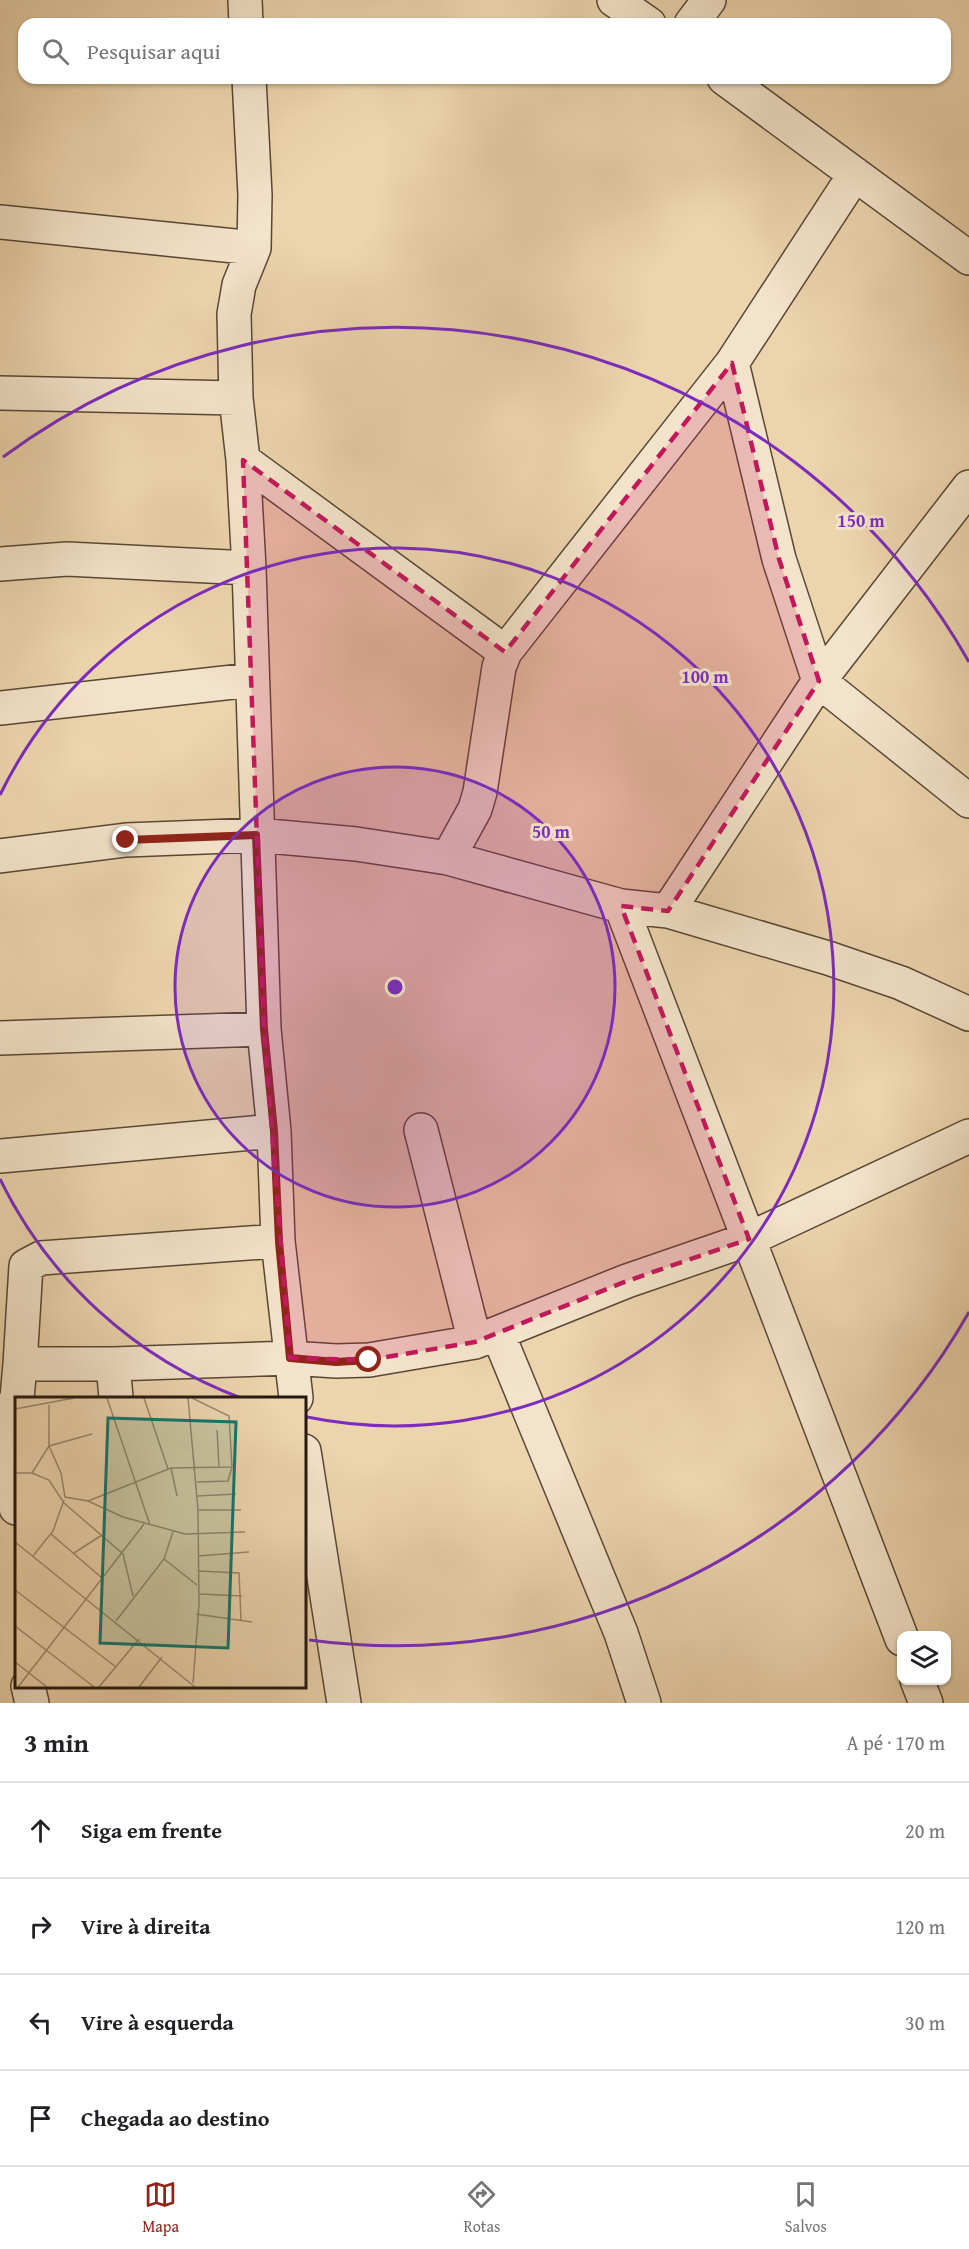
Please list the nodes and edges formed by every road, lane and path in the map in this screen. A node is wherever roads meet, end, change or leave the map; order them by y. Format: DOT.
graph roads {
  1 [pos="245,0"];
  2 [pos="614,0"];
  3 [pos="709,0"];
  4 [pos="246,18"];
  5 [pos="640,18"];
  6 [pos="696,18"];
  7 [pos="249,84"];
  8 [pos="732,84"];
  9 [pos="855,174"];
  10 [pos="0,222"];
  11 [pos="254,248"];
  12 [pos="969,258"];
  13 [pos="732,363"];
  14 [pos="0,393"];
  15 [pos="236,398"];
  16 [pos="243,460"];
  17 [pos="968,492"];
  18 [pos="0,564"];
  19 [pos="249,568"];
  20 [pos="505,652"];
  21 [pos="251,680"];
  22 [pos="819,681"];
  23 [pos="0,708"];
  24 [pos="969,801"];
  25 [pos="256,835"];
  26 [pos="0,856"];
  27 [pos="448,858"];
  28 [pos="621,906"];
  29 [pos="668,911"];
  30 [pos="969,1014"];
  31 [pos="264,1029"];
  32 [pos="0,1038"];
  33 [pos="421,1130"];
  34 [pos="274,1131"];
  35 [pos="969,1136"];
  36 [pos="0,1156"];
  37 [pos="749,1239"];
  38 [pos="279,1242"];
  39 [pos="486,1338"];
  40 [pos="290,1358"];
  41 [pos="20,1364"];
  42 [pos="113,1364"];
  43 [pos="16,1397"];
  44 [pos="116,1397"];
  45 [pos="296,1397"];
  46 [pos="15,1415"];
  47 [pos="306,1464"];
  48 [pos="15,1487"];
  49 [pos="899,1631"];
  50 [pos="919,1685"];
  51 [pos="28,1688"];
  52 [pos="32,1703"];
  53 [pos="344,1703"];
  54 [pos="644,1703"];
  55 [pos="926,1703"];
  1 -- 4 [label="street"];
  2 -- 5 [label="street"];
  3 -- 6 [label="street"];
  7 -- 11 [label="street"];
  8 -- 9 [label="street"];
  9 -- 12 [label="street"];
  9 -- 13 [label="street"];
  10 -- 11 [label="street"];
  11 -- 15 [label="street"];
  13 -- 20 [label="street"];
  13 -- 22 [label="street"];
  14 -- 15 [label="street"];
  15 -- 16 [label="street"];
  16 -- 19 [label="street"];
  16 -- 20 [label="street"];
  17 -- 22 [label="street"];
  18 -- 19 [label="street"];
  19 -- 21 [label="street"];
  20 -- 27 [label="street"];
  21 -- 23 [label="street"];
  21 -- 25 [label="street"];
  22 -- 24 [label="street"];
  22 -- 29 [label="street"];
  25 -- 26 [label="street"];
  25 -- 27 [label="street"];
  25 -- 31 [label="street"];
  27 -- 28 [label="street"];
  28 -- 29 [label="street"];
  28 -- 37 [label="street"];
  29 -- 30 [label="street"];
  31 -- 32 [label="street"];
  31 -- 34 [label="street"];
  33 -- 39 [label="street"];
  34 -- 36 [label="street"];
  34 -- 38 [label="street"];
  35 -- 37 [label="street"];
  37 -- 39 [label="street"];
  37 -- 49 [label="street"];
  38 -- 40 [label="street"];
  38 -- 41 [label="street"];
  39 -- 40 [label="street"];
  39 -- 54 [label="street"];
  40 -- 42 [label="street"];
  40 -- 45 [label="street"];
  41 -- 42 [label="street"];
  41 -- 43 [label="street"];
  42 -- 44 [label="street"];
  46 -- 48 [label="street"];
  47 -- 53 [label="street"];
  50 -- 55 [label="street"];
  51 -- 52 [label="street"];
}
